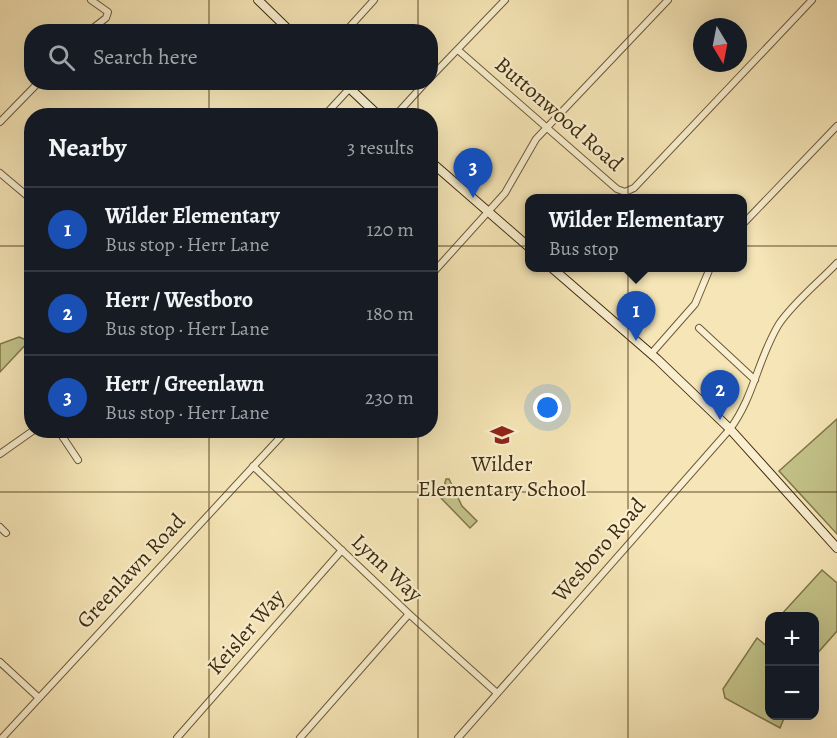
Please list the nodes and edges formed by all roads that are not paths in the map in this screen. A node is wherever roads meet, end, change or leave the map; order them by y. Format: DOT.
graph roads {
  1 [pos="91,0"];
  2 [pos="258,0"];
  3 [pos="374,0"];
  4 [pos="505,0"];
  5 [pos="668,0"];
  6 [pos="812,0"];
  7 [pos="98,24"];
  8 [pos="283,24"];
  9 [pos="352,24"];
  10 [pos="458,50"];
  11 [pos="438,70"];
  12 [pos="31,90"];
  13 [pos="343,90"];
  14 [pos="350,90"];
  15 [pos="419,90"];
  16 [pos="330,108"];
  17 [pos="370,108"];
  18 [pos="402,108"];
  19 [pos="0,122"];
  20 [pos="837,126"];
  21 [pos="547,128"];
  22 [pos="438,168"];
  23 [pos="0,173"];
  24 [pos="24,193"];
  25 [pos="488,213"];
  26 [pos="747,220"];
  27 [pos="525,244"];
  28 [pos="837,263"];
  29 [pos="438,267"];
  30 [pos="558,272"];
  31 [pos="708,272"];
  32 [pos="699,328"];
  33 [pos="651,354"];
  34 [pos="755,380"];
  35 [pos="730,429"];
  36 [pos="24,437"];
  37 [pos="63,438"];
  38 [pos="280,438"];
  39 [pos="0,454"];
  40 [pos="78,460"];
  41 [pos="254,466"];
  42 [pos="0,527"];
  43 [pos="6,533"];
  44 [pos="837,548"];
  45 [pos="342,550"];
  46 [pos="409,614"];
  47 [pos="0,662"];
  48 [pos="497,693"];
  49 [pos="39,698"];
  50 [pos="2,738"];
  51 [pos="177,738"];
  52 [pos="300,738"];
  53 [pos="458,738"];
  1 -- 7 [label="street"];
  2 -- 8 [label="main road"];
  3 -- 9 [label="street"];
  4 -- 10 [label="street"];
  5 -- 21 [label="street"];
  6 -- 21 [label="street, Buttonwood Road"];
  10 -- 11 [label="street"];
  10 -- 21 [label="street, Buttonwood Road"];
  12 -- 19 [label="street"];
  13 -- 16 [label="street"];
  14 -- 17 [label="main road"];
  15 -- 18 [label="street"];
  20 -- 26 [label="street"];
  21 -- 25 [label="street"];
  22 -- 25 [label="main road"];
  23 -- 24 [label="street"];
  25 -- 27 [label="main road"];
  25 -- 29 [label="street"];
  28 -- 34 [label="street, Wesboro Road"];
  30 -- 33 [label="main road"];
  31 -- 33 [label="street"];
  32 -- 34 [label="street"];
  33 -- 35 [label="main road"];
  34 -- 35 [label="street, Wesboro Road"];
  35 -- 44 [label="main road"];
  35 -- 48 [label="street, Wesboro Road"];
  36 -- 39 [label="street"];
  37 -- 40 [label="street"];
  38 -- 41 [label="street, Greenlawn Road"];
  41 -- 45 [label="street, Lynn Way"];
  41 -- 49 [label="street, Greenlawn Road"];
  42 -- 43 [label="street"];
  45 -- 46 [label="street, Lynn Way"];
  45 -- 51 [label="street, Keisler Way"];
  46 -- 48 [label="street, Lynn Way"];
  46 -- 52 [label="street"];
  47 -- 49 [label="street"];
  48 -- 53 [label="street, Wesboro Road"];
  49 -- 50 [label="street, Greenlawn Road"];
}
